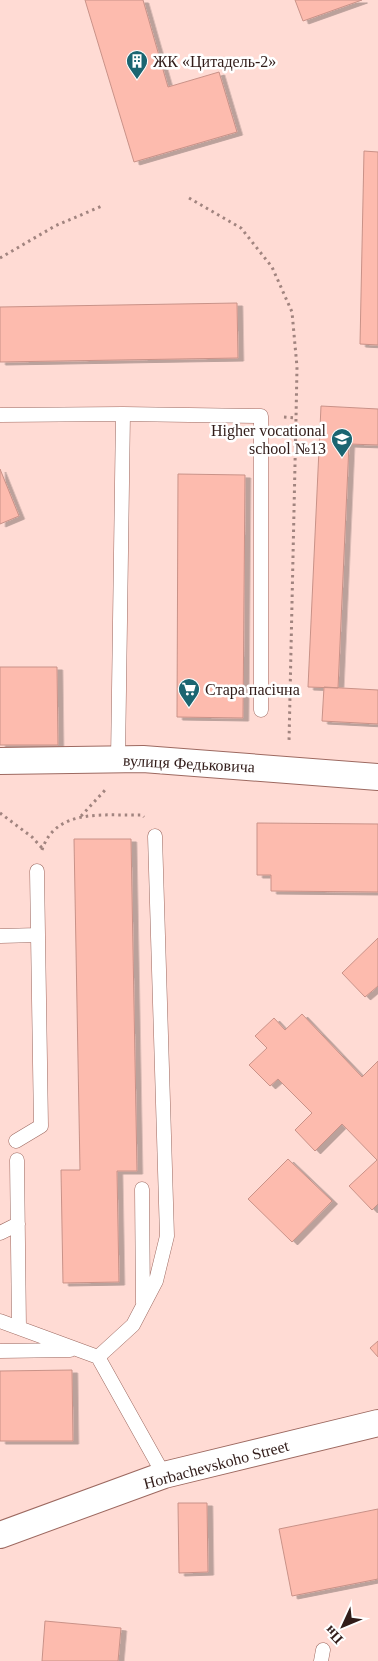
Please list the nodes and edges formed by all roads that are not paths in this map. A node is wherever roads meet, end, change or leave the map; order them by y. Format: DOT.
graph roads {
  1 [pos="124,414"];
  2 [pos="0,415"];
  3 [pos="261,710"];
  4 [pos="118,759"];
  5 [pos="0,761"];
  6 [pos="378,777"];
  7 [pos="155,836"];
  8 [pos="37,871"];
  9 [pos="38,935"];
  10 [pos="0,936"];
  11 [pos="16,1141"];
  12 [pos="17,1160"];
  13 [pos="142,1189"];
  14 [pos="18,1224"];
  15 [pos="1,1231"];
  16 [pos="143,1306"];
  17 [pos="0,1321"];
  18 [pos="19,1328"];
  19 [pos="78,1350"];
  20 [pos="0,1351"];
  21 [pos="98,1357"];
  22 [pos="378,1423"];
  23 [pos="164,1475"];
  24 [pos="0,1535"];
  1 -- 2 [label="lane"];
  1 -- 3 [label="lane"];
  1 -- 4 [label="lane"];
  4 -- 5 [label="street, вулиця Федьковича"];
  4 -- 6 [label="street, вулиця Федьковича"];
  7 -- 16 [label="lane"];
  8 -- 9 [label="lane"];
  9 -- 10 [label="lane"];
  9 -- 11 [label="lane"];
  12 -- 14 [label="lane"];
  13 -- 16 [label="lane"];
  14 -- 15 [label="lane"];
  14 -- 18 [label="lane"];
  16 -- 21 [label="lane"];
  17 -- 18 [label="lane"];
  18 -- 19 [label="lane"];
  19 -- 20 [label="lane"];
  19 -- 21 [label="lane"];
  21 -- 23 [label="lane"];
  22 -- 23 [label="street, Horbachevskoho Street"];
  23 -- 24 [label="street, Horbachevskoho Street"];
}
